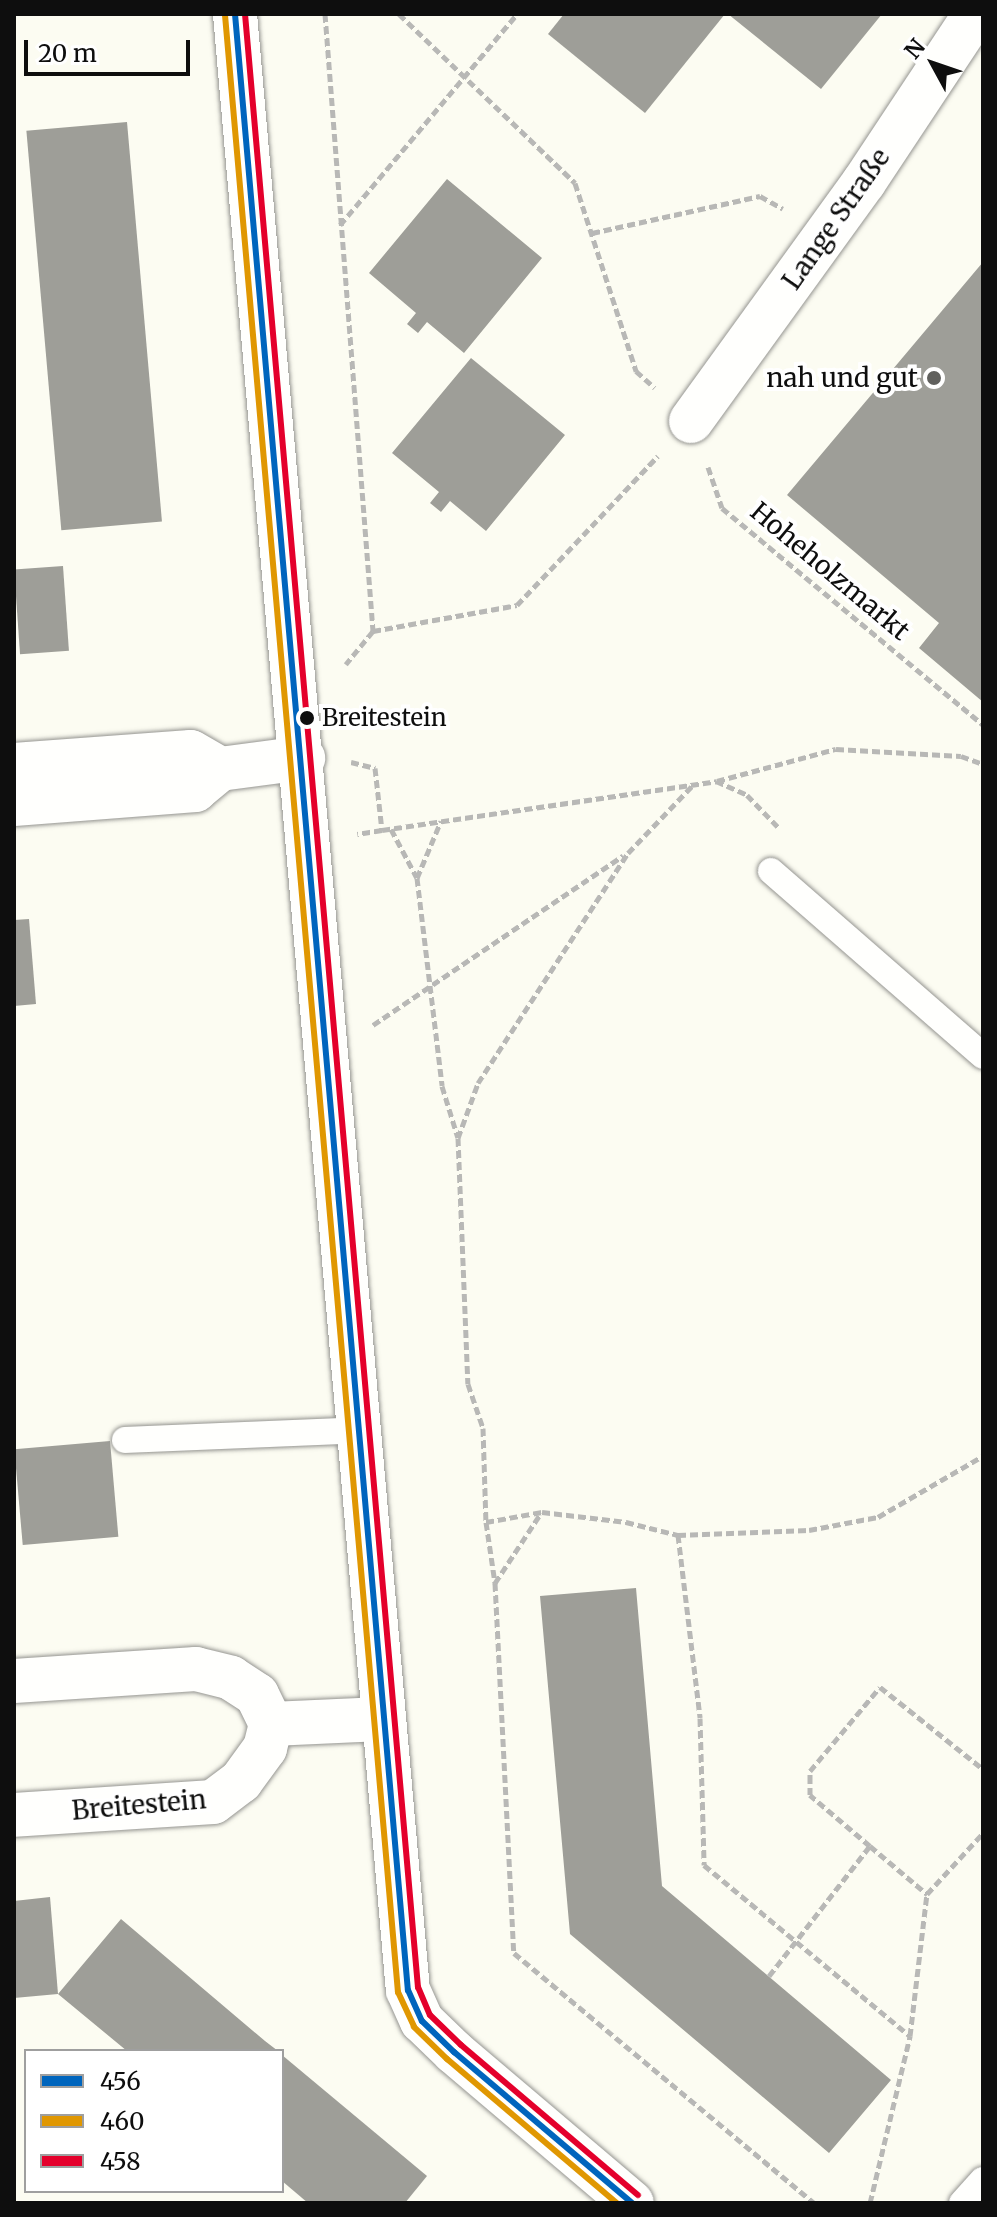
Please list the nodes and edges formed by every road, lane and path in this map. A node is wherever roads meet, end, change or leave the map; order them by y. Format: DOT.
graph roads {
  1 [pos="235,14"];
  2 [pos="325,14"];
  3 [pos="399,14"];
  4 [pos="517,14"];
  5 [pos="975,14"];
  6 [pos="465,78"];
  7 [pos="340,226"];
  8 [pos="592,233"];
  9 [pos="827,234"];
  10 [pos="691,421"];
  11 [pos="373,631"];
  12 [pos="346,674"];
  13 [pos="983,725"];
  14 [pos="350,747"];
  15 [pos="303,758"];
  16 [pos="983,764"];
  17 [pos="14,765"];
  18 [pos="220,769"];
  19 [pos="716,781"];
  20 [pos="693,785"];
  21 [pos="14,804"];
  22 [pos="441,821"];
  23 [pos="391,829"];
  24 [pos="382,830"];
  25 [pos="787,837"];
  26 [pos="308,840"];
  27 [pos="628,853"];
  28 [pos="771,871"];
  29 [pos="417,878"];
  30 [pos="430,988"];
  31 [pos="326,1055"];
  32 [pos="983,1056"];
  33 [pos="458,1138"];
  34 [pos="359,1430"];
  35 [pos="125,1440"];
  36 [pos="983,1456"];
  37 [pos="542,1512"];
  38 [pos="486,1522"];
  39 [pos="678,1535"];
  40 [pos="495,1583"];
  41 [pos="14,1681"];
  42 [pos="382,1719"];
  43 [pos="271,1724"];
  44 [pos="983,1769"];
  45 [pos="14,1815"];
  46 [pos="983,1833"];
  47 [pos="870,1846"];
  48 [pos="927,1894"];
  49 [pos="796,1942"];
  50 [pos="769,1976"];
  51 [pos="910,2036"];
  52 [pos="983,2180"];
  53 [pos="632,2203"];
  54 [pos="814,2203"];
  55 [pos="870,2203"];
  56 [pos="962,2203"];
  1 -- 15 [label="street"];
  2 -- 7 [label="path"];
  3 -- 6 [label="path"];
  4 -- 6 [label="path"];
  5 -- 9 [label="street, Lange Straße"];
  6 -- 7 [label="path"];
  6 -- 8 [label="path"];
  7 -- 11 [label="path"];
  8 -- 9 [label="path"];
  8 -- 10 [label="path"];
  9 -- 10 [label="street, Lange Straße"];
  10 -- 11 [label="path"];
  10 -- 13 [label="path, Hoheholzmarkt"];
  11 -- 12 [label="path"];
  14 -- 24 [label="path"];
  15 -- 18 [label="street"];
  15 -- 26 [label="street"];
  16 -- 19 [label="path"];
  17 -- 18 [label="street"];
  18 -- 21 [label="street"];
  19 -- 20 [label="path"];
  19 -- 25 [label="path"];
  20 -- 22 [label="path"];
  20 -- 27 [label="path"];
  22 -- 23 [label="path"];
  22 -- 29 [label="path"];
  23 -- 24 [label="path"];
  23 -- 29 [label="path"];
  24 -- 26 [label="path"];
  26 -- 31 [label="street"];
  27 -- 30 [label="path"];
  27 -- 33 [label="path"];
  28 -- 32 [label="lane"];
  29 -- 30 [label="path"];
  30 -- 31 [label="path"];
  30 -- 33 [label="path"];
  31 -- 34 [label="street"];
  33 -- 38 [label="path"];
  34 -- 35 [label="lane"];
  34 -- 42 [label="street"];
  36 -- 39 [label="path"];
  37 -- 38 [label="path"];
  37 -- 39 [label="path"];
  37 -- 40 [label="path"];
  38 -- 40 [label="path"];
  39 -- 49 [label="path"];
  40 -- 54 [label="path"];
  41 -- 43 [label="street"];
  42 -- 43 [label="street"];
  42 -- 53 [label="street"];
  43 -- 45 [label="street, Breitestein"];
  44 -- 47 [label="path"];
  46 -- 48 [label="path"];
  47 -- 48 [label="path"];
  47 -- 49 [label="path"];
  48 -- 51 [label="path"];
  49 -- 50 [label="path"];
  49 -- 51 [label="path"];
  51 -- 55 [label="path"];
  52 -- 56 [label="lane"];
}
